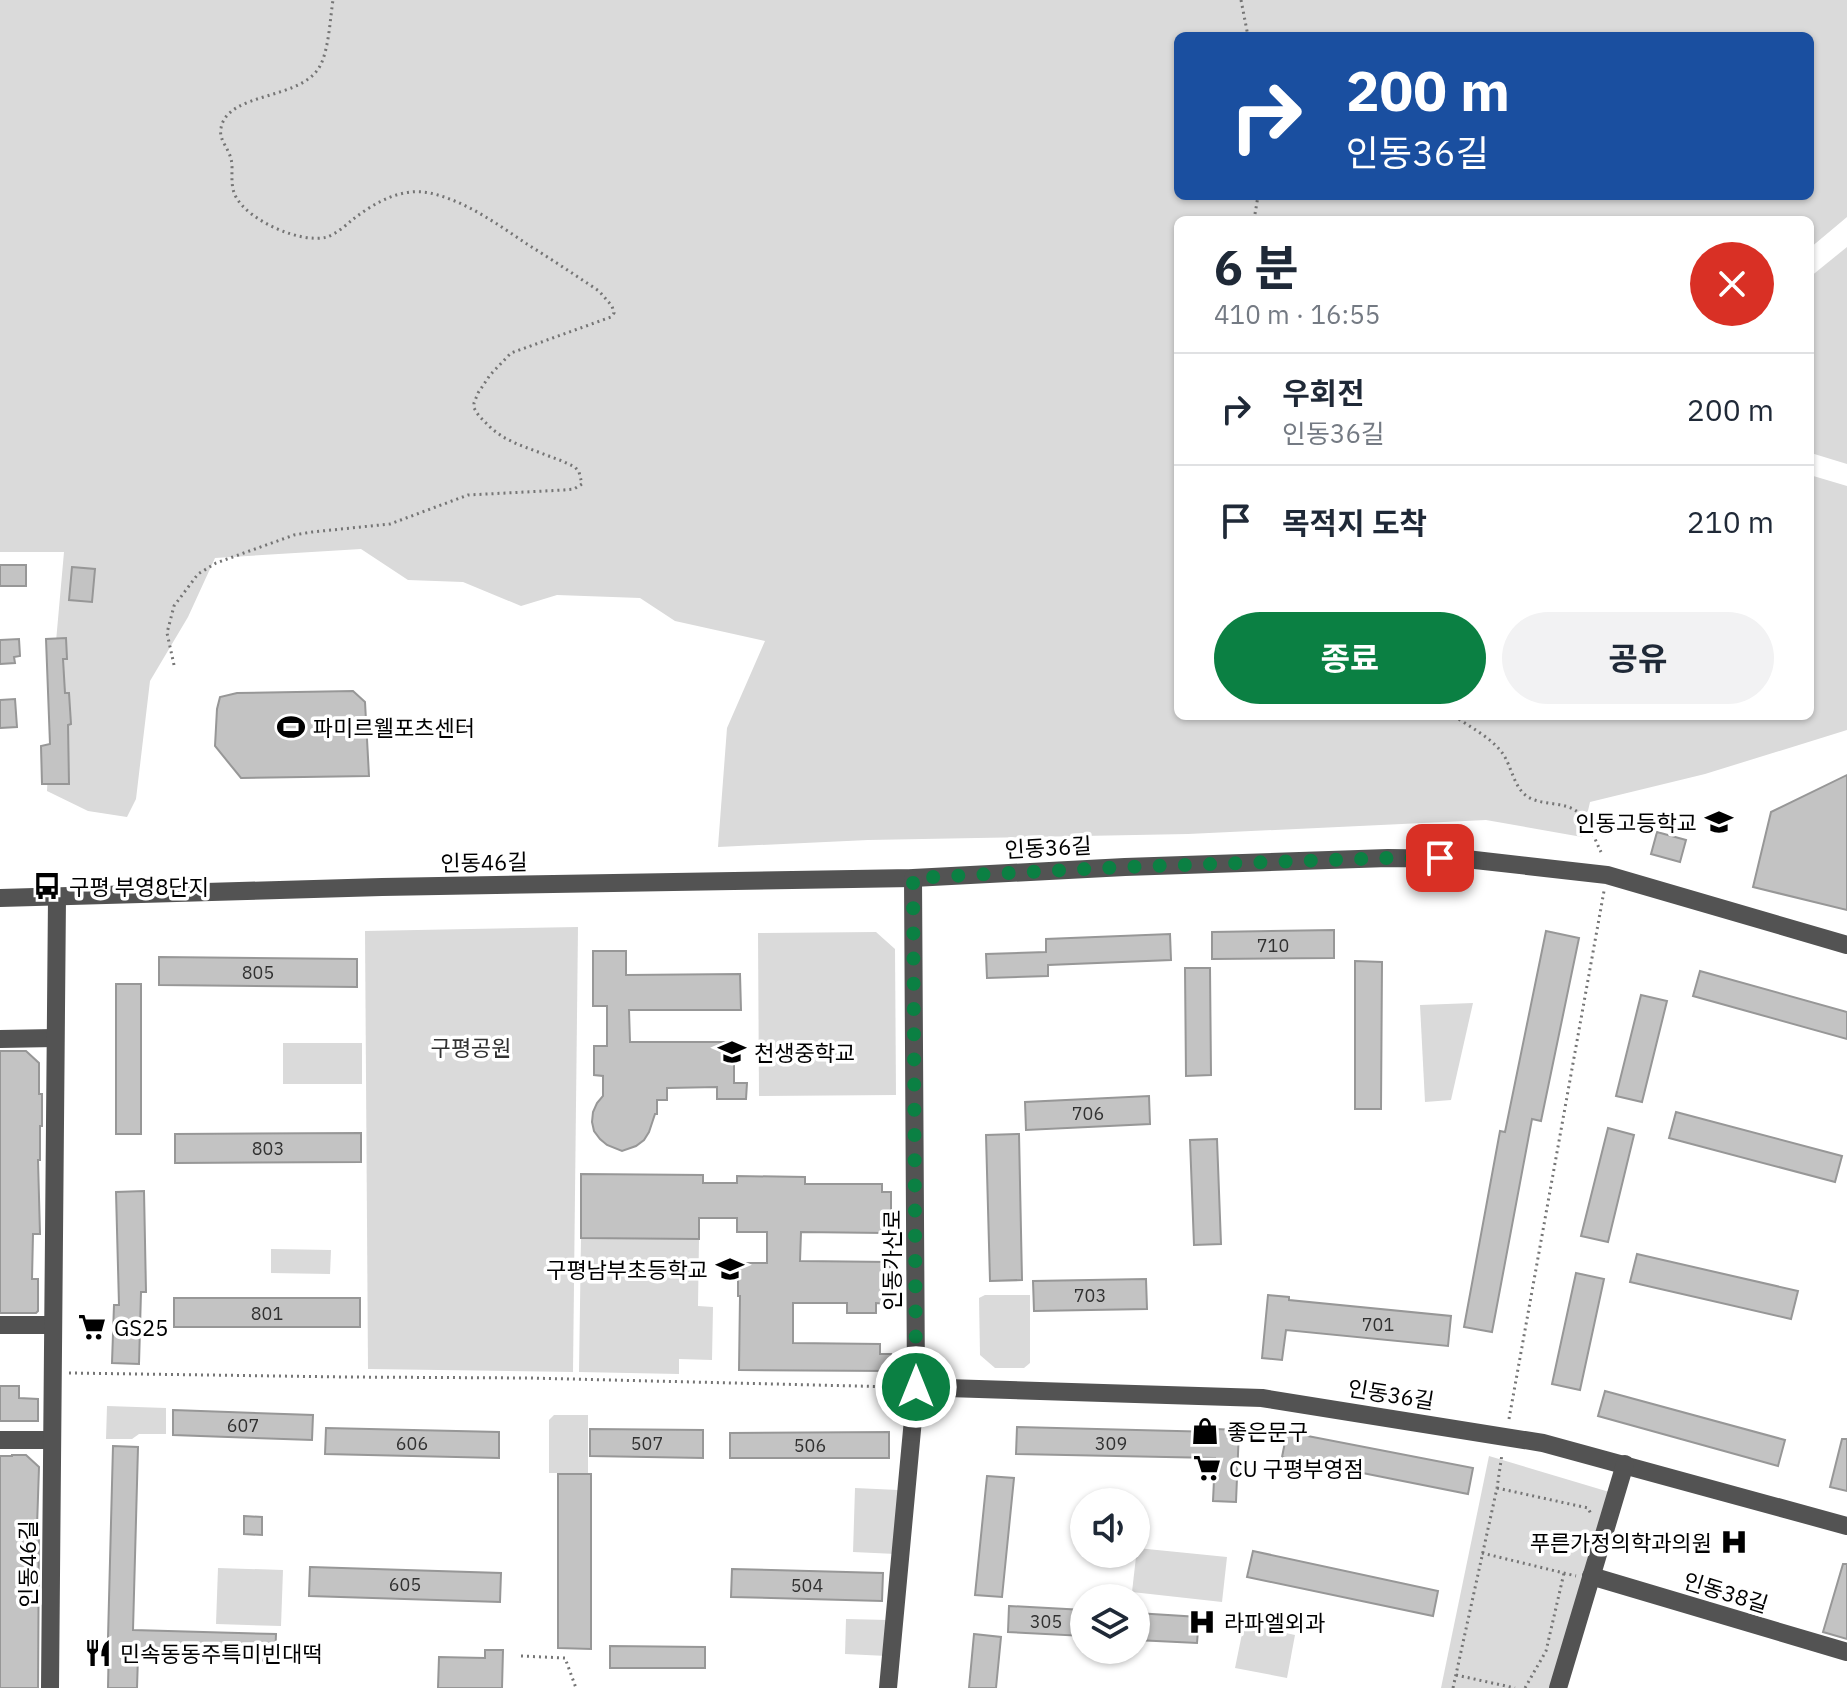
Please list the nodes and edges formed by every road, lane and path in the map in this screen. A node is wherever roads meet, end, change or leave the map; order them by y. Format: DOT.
graph roads {
  1 [pos="333,0"];
  2 [pos="1241,0"];
  3 [pos="1247,32"];
  4 [pos="174,665"];
  5 [pos="1460,720"];
  6 [pos="1601,852"];
  7 [pos="1607,875"];
  8 [pos="913,878"];
  9 [pos="57,897"];
  10 [pos="0,898"];
  11 [pos="1847,945"];
  12 [pos="55,1038"];
  13 [pos="0,1039"];
  14 [pos="0,1325"];
  15 [pos="53,1325"];
  16 [pos="53,1373"];
  17 [pos="916,1387"];
  18 [pos="1506,1436"];
  19 [pos="0,1440"];
  20 [pos="52,1440"];
  21 [pos="1625,1464"];
  22 [pos="1497,1488"];
  23 [pos="1592,1516"];
  24 [pos="1847,1526"];
  25 [pos="1482,1553"];
  26 [pos="1564,1573"];
  27 [pos="1586,1577"];
  28 [pos="1847,1652"];
  29 [pos="521,1656"];
  30 [pos="1455,1675"];
  31 [pos="50,1688"];
  32 [pos="576,1688"];
  33 [pos="888,1688"];
  34 [pos="1453,1688"];
  35 [pos="1515,1688"];
  36 [pos="1525,1688"];
  37 [pos="1558,1688"];
  1 -- 4 [label="path"];
  2 -- 3 [label="path"];
  5 -- 6 [label="path"];
  7 -- 8 [label="street, 인동36길"];
  7 -- 11 [label="street, 인동36길"];
  7 -- 18 [label="path"];
  8 -- 9 [label="street, 인동46길"];
  8 -- 17 [label="street, 인동가산로"];
  9 -- 10 [label="street, 인동46길"];
  9 -- 12 [label="street, 인동46길"];
  12 -- 13 [label="street"];
  12 -- 15 [label="street, 인동46길"];
  14 -- 15 [label="street"];
  15 -- 16 [label="street, 인동46길"];
  16 -- 17 [label="path"];
  16 -- 20 [label="street, 인동46길"];
  17 -- 18 [label="street, 인동36길"];
  17 -- 33 [label="street, 인동가산로"];
  18 -- 21 [label="street, 인동36길"];
  18 -- 22 [label="path"];
  19 -- 20 [label="street"];
  20 -- 31 [label="street, 인동46길"];
  21 -- 24 [label="street, 인동36길"];
  21 -- 27 [label="street"];
  22 -- 23 [label="path"];
  22 -- 25 [label="path"];
  25 -- 26 [label="path"];
  25 -- 30 [label="path"];
  26 -- 27 [label="path"];
  26 -- 36 [label="path"];
  27 -- 28 [label="street, 인동38길"];
  27 -- 37 [label="street"];
  29 -- 32 [label="path"];
  30 -- 34 [label="path"];
  30 -- 35 [label="path"];
}
